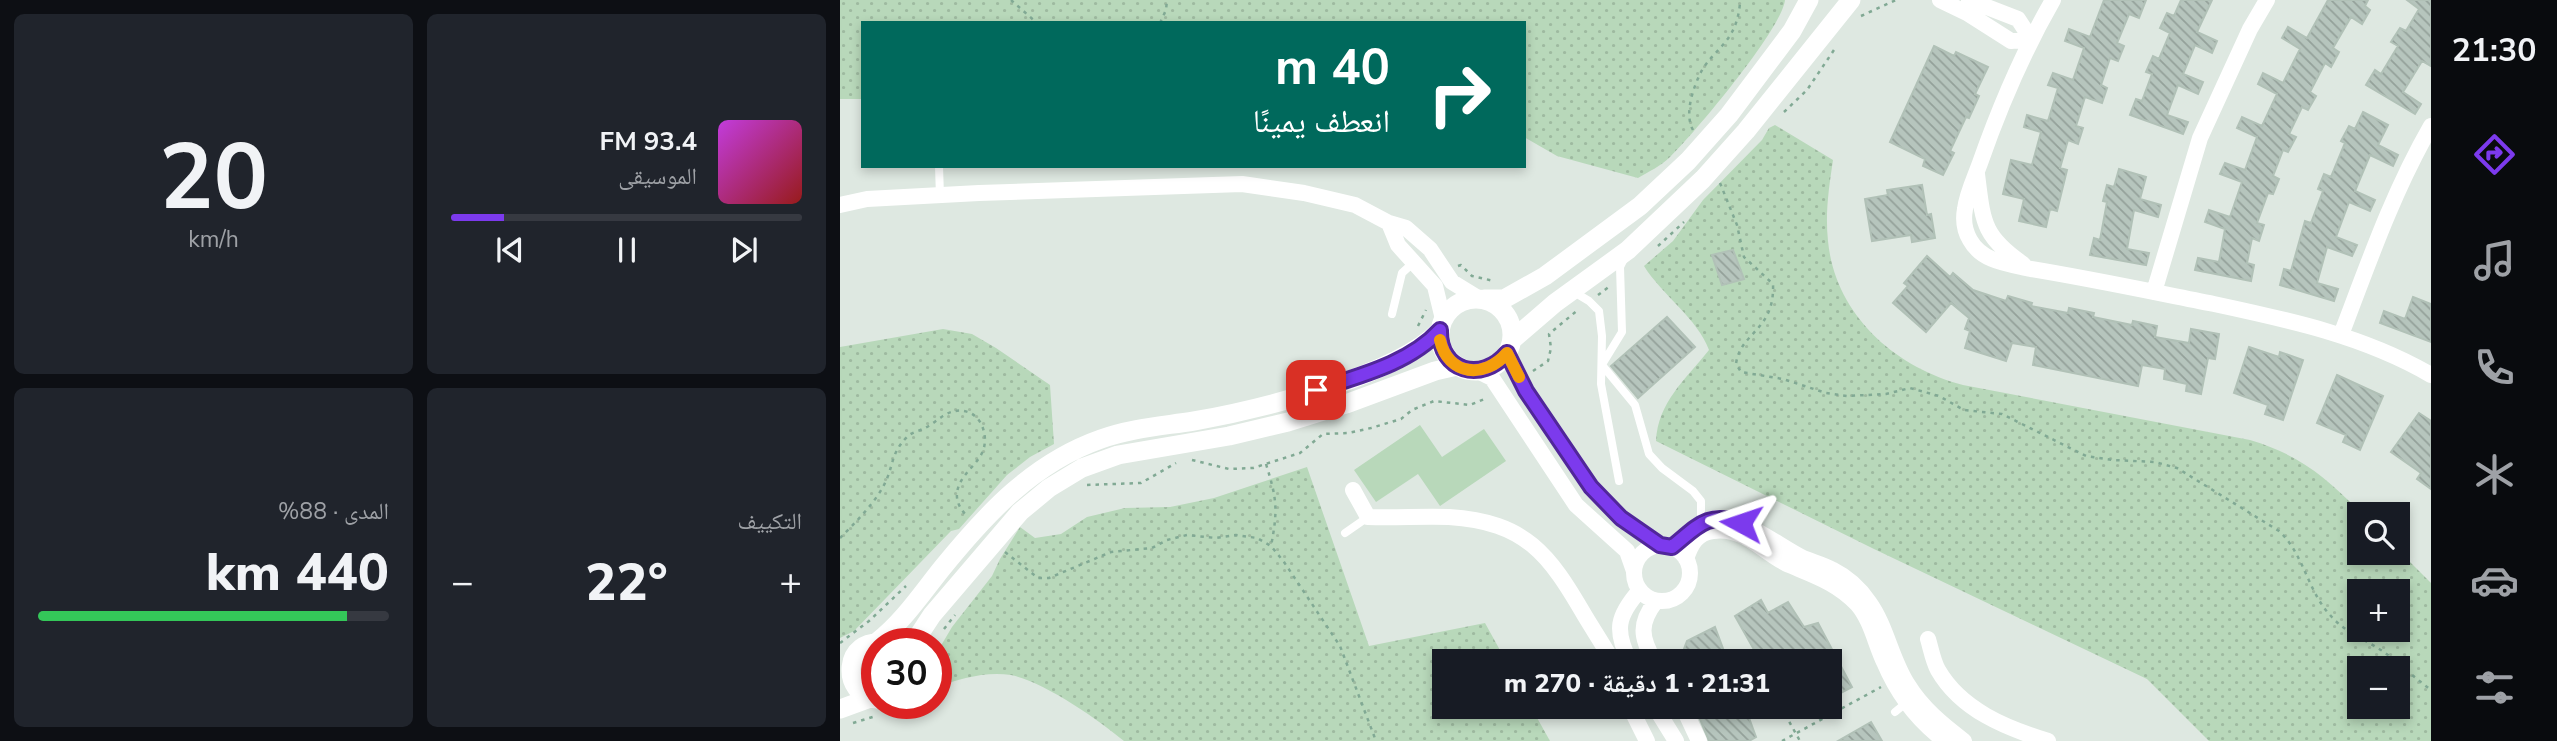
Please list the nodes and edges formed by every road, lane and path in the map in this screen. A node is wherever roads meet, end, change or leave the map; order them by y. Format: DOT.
graph roads {
  1 [pos="1011,0"];
  2 [pos="1167,0"];
  3 [pos="1740,0"];
  4 [pos="1809,0"];
  5 [pos="1896,0"];
  6 [pos="1940,0"];
  7 [pos="2053,0"];
  8 [pos="2267,0"];
  9 [pos="1962,3"];
  10 [pos="1853,8"];
  11 [pos="1035,21"];
  12 [pos="1161,21"];
  13 [pos="2031,39"];
  14 [pos="1838,41"];
  15 [pos="1783,113"];
  16 [pos="2431,126"];
  17 [pos="1695,134"];
  18 [pos="939,168"];
  19 [pos="1711,179"];
  20 [pos="940,195"];
  21 [pos="840,205"];
  22 [pos="1389,223"];
  23 [pos="1628,250"];
  24 [pos="1413,263"];
  25 [pos="1457,267"];
  26 [pos="1497,282"];
  27 [pos="1572,291"];
  28 [pos="2154,292"];
  29 [pos="1481,299"];
  30 [pos="1392,314"];
  31 [pos="1441,325"];
  32 [pos="2341,335"];
  33 [pos="1510,347"];
  34 [pos="1602,365"];
  35 [pos="1457,366"];
  36 [pos="1478,371"];
  37 [pos="2431,375"];
  38 [pos="1494,407"];
  39 [pos="1187,460"];
  40 [pos="1180,461"];
  41 [pos="1266,464"];
  42 [pos="1619,481"];
  43 [pos="1084,486"];
  44 [pos="1353,490"];
  45 [pos="1368,517"];
  46 [pos="1701,522"];
  47 [pos="1345,533"];
  48 [pos="984,537"];
  49 [pos="840,538"];
  50 [pos="1271,546"];
  51 [pos="1666,546"];
  52 [pos="1686,559"];
  53 [pos="1634,572"];
  54 [pos="910,582"];
  55 [pos="1640,590"];
  56 [pos="1656,601"];
  57 [pos="894,628"];
  58 [pos="923,628"];
  59 [pos="1928,639"];
  60 [pos="840,643"];
  61 [pos="861,648"];
  62 [pos="1605,649"];
  63 [pos="1623,649"];
  64 [pos="1648,649"];
  65 [pos="845,669"];
  66 [pos="1893,680"];
  67 [pos="2431,690"];
  68 [pos="861,695"];
  69 [pos="861,703"];
  70 [pos="840,709"];
  71 [pos="1636,719"];
  72 [pos="1663,719"];
  73 [pos="1689,719"];
  74 [pos="1787,719"];
  75 [pos="1795,733"];
  76 [pos="1376,741"];
  77 [pos="1647,741"];
  78 [pos="1676,741"];
  79 [pos="1699,741"];
  80 [pos="1783,741"];
  81 [pos="1800,741"];
  82 [pos="1945,741"];
  83 [pos="1964,741"];
  84 [pos="2048,741"];
  1 -- 11 [label="path"];
  2 -- 12 [label="path"];
  3 -- 17 [label="path"];
  4 -- 29 [label="street"];
  5 -- 10 [label="path"];
  6 -- 9 [label="street"];
  7 -- 13 [label="street"];
  8 -- 28 [label="street"];
  9 -- 13 [label="street"];
  10 -- 19 [label="street"];
  13 -- 28 [label="street"];
  14 -- 15 [label="path"];
  16 -- 32 [label="street"];
  18 -- 20 [label="lane"];
  19 -- 23 [label="street"];
  19 -- 67 [label="path"];
  20 -- 21 [label="street"];
  20 -- 22 [label="street"];
  22 -- 24 [label="street"];
  22 -- 29 [label="street"];
  23 -- 27 [label="street"];
  23 -- 34 [label="lane"];
  24 -- 30 [label="lane"];
  24 -- 31 [label="street"];
  25 -- 26 [label="path"];
  27 -- 33 [label="street"];
  27 -- 34 [label="lane"];
  28 -- 32 [label="street"];
  29 -- 31 [label="street"];
  29 -- 33 [label="street"];
  31 -- 35 [label="street"];
  31 -- 48 [label="street"];
  32 -- 37 [label="street"];
  33 -- 36 [label="street"];
  33 -- 51 [label="street"];
  34 -- 42 [label="lane"];
  34 -- 46 [label="lane"];
  35 -- 36 [label="street"];
  35 -- 48 [label="street"];
  36 -- 53 [label="street"];
  38 -- 41 [label="path"];
  39 -- 41 [label="path"];
  40 -- 43 [label="path"];
  41 -- 50 [label="path"];
  44 -- 45 [label="street"];
  45 -- 47 [label="lane"];
  45 -- 62 [label="street"];
  46 -- 51 [label="street"];
  46 -- 83 [label="street"];
  48 -- 49 [label="path"];
  48 -- 50 [label="path"];
  48 -- 57 [label="street"];
  48 -- 58 [label="street"];
  50 -- 76 [label="path"];
  51 -- 52 [label="street"];
  51 -- 53 [label="street"];
  52 -- 56 [label="street"];
  52 -- 66 [label="street"];
  53 -- 55 [label="street"];
  54 -- 60 [label="path"];
  55 -- 56 [label="street"];
  55 -- 63 [label="street"];
  56 -- 64 [label="street"];
  59 -- 84 [label="street"];
  61 -- 65 [label="street"];
  65 -- 68 [label="street"];
  66 -- 75 [label="path"];
  66 -- 82 [label="street"];
  69 -- 70 [label="street"];
  71 -- 77 [label="street"];
  72 -- 78 [label="street"];
  73 -- 79 [label="street"];
  74 -- 75 [label="path"];
  75 -- 80 [label="path"];
  75 -- 81 [label="path"];
}
